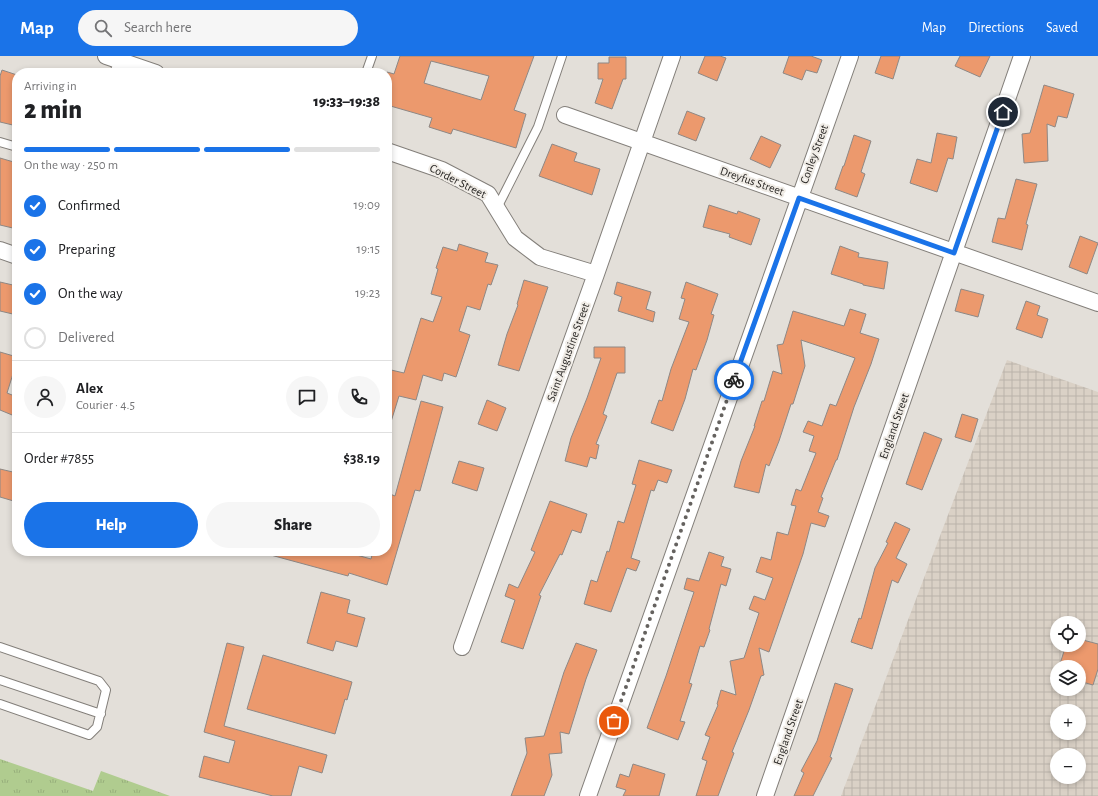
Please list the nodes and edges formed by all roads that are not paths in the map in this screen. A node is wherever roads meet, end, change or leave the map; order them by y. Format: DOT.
graph roads {
  1 [pos="372,56"];
  2 [pos="562,56"];
  3 [pos="672,56"];
  4 [pos="850,56"];
  5 [pos="1022,56"];
  6 [pos="113,63"];
  7 [pos="134,68"];
  8 [pos="368,68"];
  9 [pos="565,115"];
  10 [pos="0,142"];
  11 [pos="642,143"];
  12 [pos="12,146"];
  13 [pos="392,154"];
  14 [pos="799,198"];
  15 [pos="497,208"];
  16 [pos="0,250"];
  17 [pos="954,253"];
  18 [pos="12,254"];
  19 [pos="596,274"];
  20 [pos="1098,303"];
  21 [pos="0,647"];
  22 [pos="462,647"];
  23 [pos="0,680"];
  24 [pos="0,704"];
  25 [pos="100,714"];
  26 [pos="588,796"];
  27 [pos="765,796"];
  1 -- 8 [label="lane"];
  2 -- 15 [label="lane"];
  3 -- 11 [label="street, Saint Augustine Street"];
  4 -- 14 [label="street, Conley Street"];
  5 -- 17 [label="street, England Street"];
  6 -- 7 [label="street"];
  9 -- 11 [label="street, Dreyfus Street"];
  10 -- 12 [label="lane"];
  11 -- 14 [label="street, Dreyfus Street"];
  11 -- 19 [label="street, Saint Augustine Street"];
  13 -- 15 [label="street, Corder Street"];
  14 -- 17 [label="street, Dreyfus Street"];
  14 -- 26 [label="street, Conley Street"];
  15 -- 19 [label="street, Corder Street"];
  16 -- 18 [label="street"];
  17 -- 20 [label="street, Dreyfus Street"];
  17 -- 27 [label="street, England Street"];
  19 -- 22 [label="street, Saint Augustine Street"];
  21 -- 25 [label="lane"];
  23 -- 25 [label="lane"];
  24 -- 25 [label="lane"];
}
